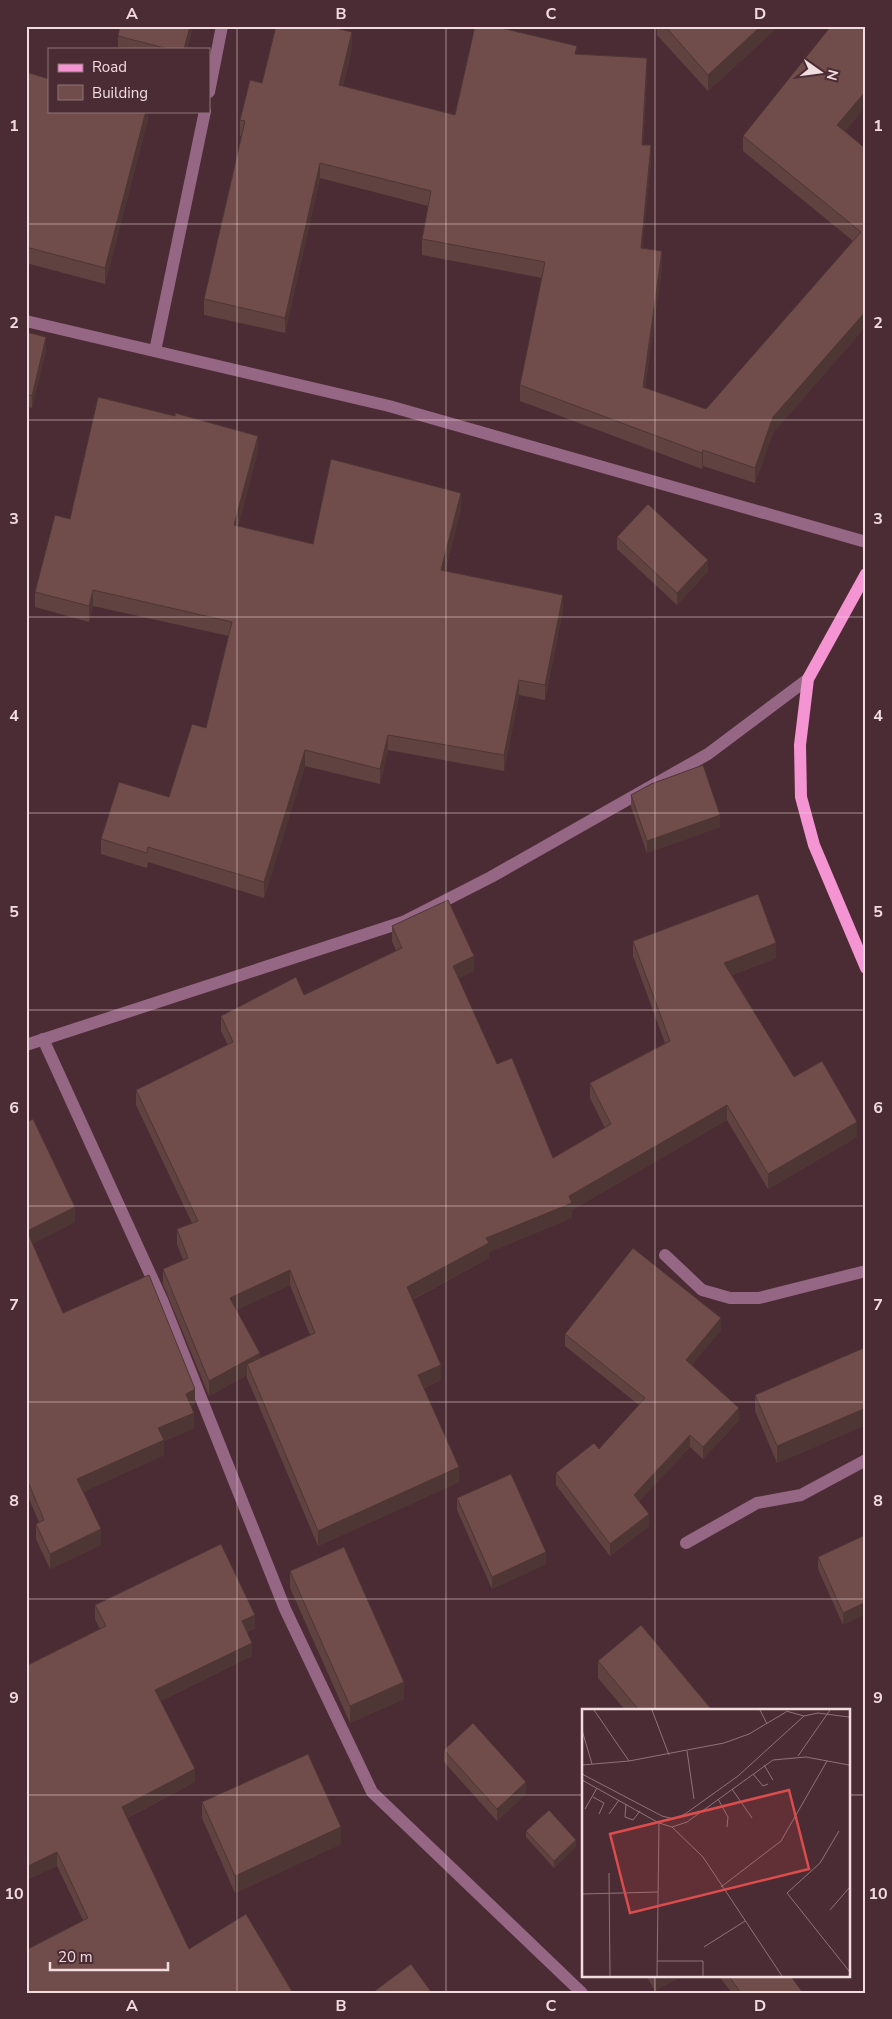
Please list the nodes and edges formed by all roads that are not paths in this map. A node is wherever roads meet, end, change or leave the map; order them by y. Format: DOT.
graph roads {
  1 [pos="222,26"];
  2 [pos="210,87"];
  3 [pos="205,112"];
  4 [pos="26,321"];
  5 [pos="156,351"];
  6 [pos="866,542"];
  7 [pos="866,574"];
  8 [pos="808,679"];
  9 [pos="866,968"];
  10 [pos="43,1039"];
  11 [pos="26,1045"];
  12 [pos="665,1255"];
  13 [pos="866,1271"];
  14 [pos="866,1460"];
  15 [pos="686,1543"];
  16 [pos="582,1993"];
  1 -- 2 [label="street"];
  3 -- 5 [label="street"];
  4 -- 5 [label="street"];
  5 -- 6 [label="street"];
  7 -- 8 [label="main road"];
  8 -- 9 [label="main road"];
  8 -- 10 [label="street"];
  10 -- 11 [label="street"];
  10 -- 16 [label="street"];
  12 -- 13 [label="street"];
  14 -- 15 [label="street"];
}
